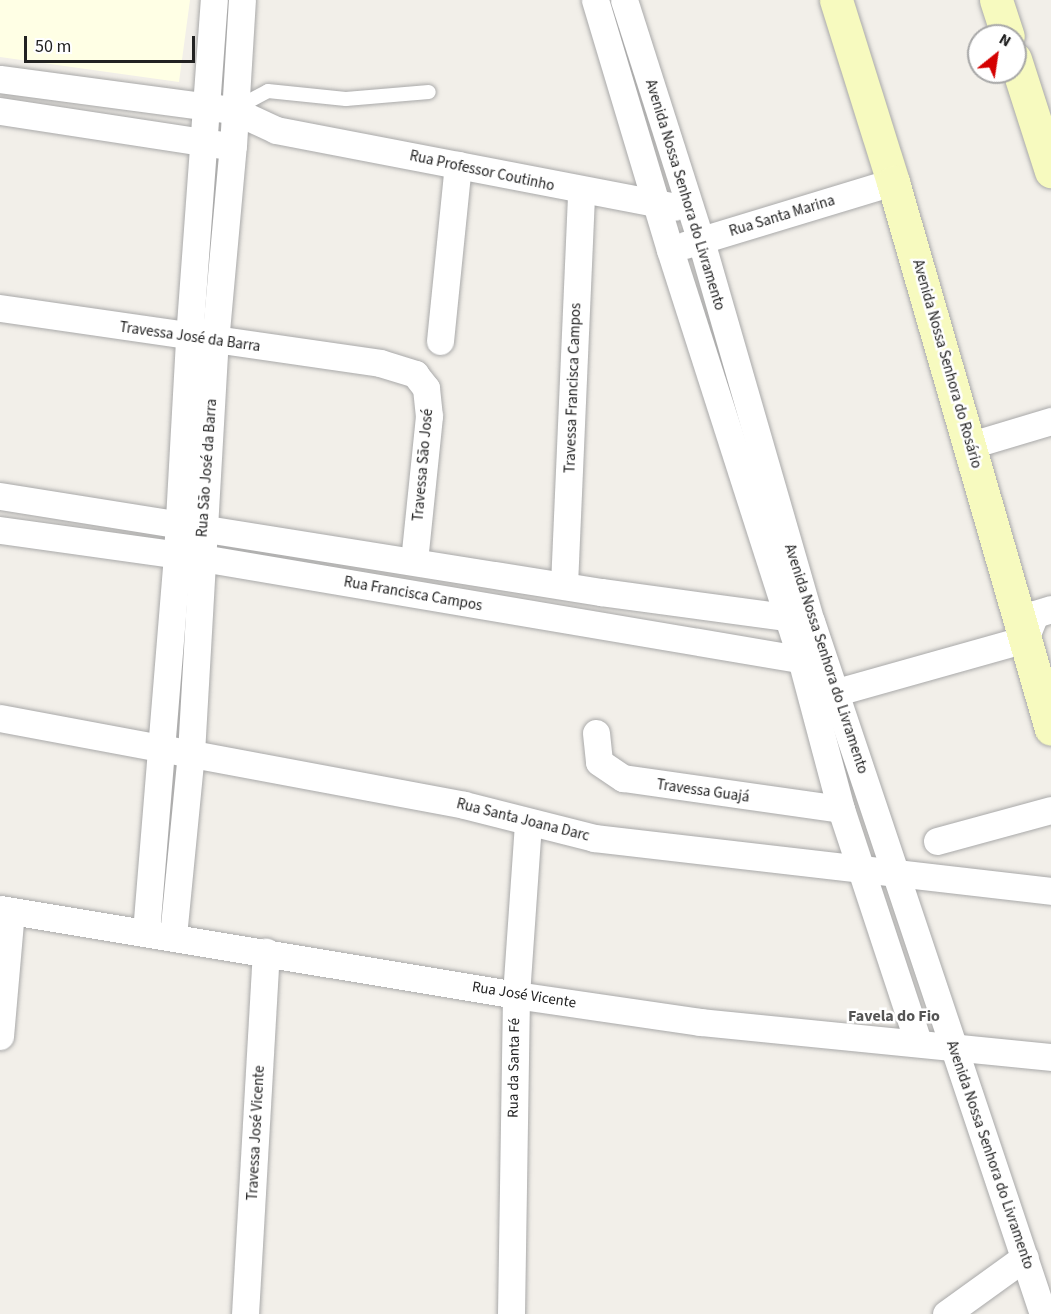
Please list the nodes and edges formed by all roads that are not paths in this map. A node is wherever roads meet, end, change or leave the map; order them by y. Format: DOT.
graph roads {
  1 [pos="214,0"];
  2 [pos="242,0"];
  3 [pos="595,0"];
  4 [pos="624,0"];
  5 [pos="836,0"];
  6 [pos="996,0"];
  7 [pos="1004,24"];
  8 [pos="0,79"];
  9 [pos="1023,84"];
  10 [pos="429,92"];
  11 [pos="205,106"];
  12 [pos="232,110"];
  13 [pos="0,111"];
  14 [pos="276,130"];
  15 [pos="203,143"];
  16 [pos="233,146"];
  17 [pos="458,165"];
  18 [pos="1051,171"];
  19 [pos="893,182"];
  20 [pos="581,192"];
  21 [pos="659,205"];
  22 [pos="689,210"];
  23 [pos="701,241"];
  24 [pos="670,250"];
  25 [pos="0,308"];
  26 [pos="189,338"];
  27 [pos="440,341"];
  28 [pos="215,342"];
  29 [pos="380,363"];
  30 [pos="1051,421"];
  31 [pos="970,445"];
  32 [pos="0,496"];
  33 [pos="190,527"];
  34 [pos="0,530"];
  35 [pos="189,557"];
  36 [pos="414,561"];
  37 [pos="564,585"];
  38 [pos="1051,609"];
  39 [pos="799,619"];
  40 [pos="1025,639"];
  41 [pos="813,661"];
  42 [pos="837,692"];
  43 [pos="0,718"];
  44 [pos="1051,729"];
  45 [pos="596,733"];
  46 [pos="160,746"];
  47 [pos="191,753"];
  48 [pos="842,809"];
  49 [pos="1051,810"];
  50 [pos="528,822"];
  51 [pos="937,841"];
  52 [pos="861,871"];
  53 [pos="895,873"];
  54 [pos="1051,891"];
  55 [pos="5,910"];
  56 [pos="146,932"];
  57 [pos="173,936"];
  58 [pos="266,952"];
  59 [pos="516,995"];
  60 [pos="0,1036"];
  61 [pos="918,1042"];
  62 [pos="953,1045"];
  63 [pos="1051,1057"];
  64 [pos="1025,1257"];
  65 [pos="245,1314"];
  66 [pos="511,1314"];
  67 [pos="946,1314"];
  68 [pos="1043,1314"];
  1 -- 11 [label="street, Rua São José da Barra"];
  2 -- 12 [label="street, Rua São José da Barra"];
  3 -- 21 [label="street, Avenida Nossa Senhora do Livramento"];
  4 -- 22 [label="street, Avenida Nossa Senhora do Livramento"];
  5 -- 19 [label="main road, Avenida Nossa Senhora do Rosário"];
  6 -- 7 [label="main road"];
  8 -- 11 [label="street, Rua Professor Coutinho"];
  9 -- 18 [label="main road"];
  10 -- 12 [label="lane"];
  11 -- 12 [label="street, Rua Professor Coutinho"];
  11 -- 15 [label="street, Rua São José da Barra"];
  12 -- 14 [label="street, Rua Professor Coutinho"];
  12 -- 16 [label="street, Rua São José da Barra"];
  13 -- 15 [label="street"];
  14 -- 16 [label="street"];
  14 -- 17 [label="street, Rua Professor Coutinho"];
  15 -- 16 [label="street"];
  15 -- 26 [label="street, Rua São José da Barra"];
  16 -- 28 [label="street, Rua São José da Barra"];
  17 -- 20 [label="street, Rua Professor Coutinho"];
  17 -- 27 [label="street"];
  19 -- 23 [label="street, Rua Santa Marina"];
  19 -- 31 [label="main road, Avenida Nossa Senhora do Rosário"];
  20 -- 21 [label="street, Rua Professor Coutinho"];
  20 -- 37 [label="street, Travessa Francisca Campos"];
  21 -- 22 [label="street, Rua Professor Coutinho"];
  21 -- 24 [label="street, Avenida Nossa Senhora do Livramento"];
  22 -- 23 [label="street, Avenida Nossa Senhora do Livramento"];
  23 -- 24 [label="street, Rua Santa Marina"];
  23 -- 39 [label="street, Avenida Nossa Senhora do Livramento"];
  24 -- 39 [label="street, Avenida Nossa Senhora do Livramento"];
  25 -- 26 [label="street, Travessa José da Barra"];
  26 -- 28 [label="street, Travessa José da Barra"];
  26 -- 33 [label="street, Rua São José da Barra"];
  28 -- 29 [label="street, Travessa José da Barra"];
  28 -- 33 [label="street, Rua São José da Barra"];
  29 -- 36 [label="street, Travessa São José"];
  30 -- 31 [label="street"];
  31 -- 40 [label="main road, Avenida Nossa Senhora do Rosário"];
  32 -- 33 [label="street, Rua Francisca Campos"];
  33 -- 35 [label="street, Rua São José da Barra"];
  33 -- 36 [label="street, Rua Francisca Campos"];
  34 -- 35 [label="street, Rua Francisca Campos"];
  35 -- 41 [label="street, Rua Francisca Campos"];
  35 -- 46 [label="street, Rua São José da Barra"];
  35 -- 47 [label="street, Rua São José da Barra"];
  36 -- 37 [label="street, Rua Francisca Campos"];
  37 -- 39 [label="street, Rua Francisca Campos"];
  38 -- 40 [label="street"];
  39 -- 41 [label="street, Avenida Nossa Senhora do Livramento"];
  40 -- 42 [label="street"];
  40 -- 44 [label="main road, Avenida Nossa Senhora do Rosário"];
  41 -- 42 [label="street, Avenida Nossa Senhora do Livramento"];
  41 -- 48 [label="street, Avenida Nossa Senhora do Livramento"];
  42 -- 53 [label="street, Avenida Nossa Senhora do Livramento"];
  43 -- 46 [label="street, Rua Santa Joana Darc"];
  45 -- 48 [label="street, Travessa Guajá"];
  46 -- 47 [label="street, Rua Santa Joana Darc"];
  46 -- 56 [label="street, Rua São José da Barra"];
  47 -- 50 [label="street, Rua Santa Joana Darc"];
  47 -- 57 [label="street, Rua São José da Barra"];
  48 -- 52 [label="street, Avenida Nossa Senhora do Livramento"];
  49 -- 51 [label="street"];
  50 -- 52 [label="street, Rua Santa Joana Darc"];
  50 -- 59 [label="street, Rua da Santa Fé"];
  52 -- 53 [label="street, Rua Santa Joana Darc"];
  52 -- 61 [label="street, Avenida Nossa Senhora do Livramento"];
  53 -- 54 [label="street, Rua Santa Joana Darc"];
  53 -- 62 [label="street, Avenida Nossa Senhora do Livramento"];
  55 -- 56 [label="street, Rua José Vicente"];
  55 -- 60 [label="street"];
  56 -- 57 [label="street, Rua José Vicente"];
  57 -- 58 [label="street, Rua José Vicente"];
  58 -- 59 [label="street, Rua José Vicente"];
  58 -- 65 [label="street, Travessa José Vicente"];
  59 -- 61 [label="street, Rua José Vicente"];
  59 -- 66 [label="street, Rua da Santa Fé"];
  61 -- 62 [label="street, Rua José Vicente"];
  62 -- 63 [label="street, Rua José Vicente"];
  62 -- 64 [label="street, Avenida Nossa Senhora do Livramento"];
  64 -- 67 [label="street"];
  64 -- 68 [label="street, Avenida Nossa Senhora do Livramento"];
}
